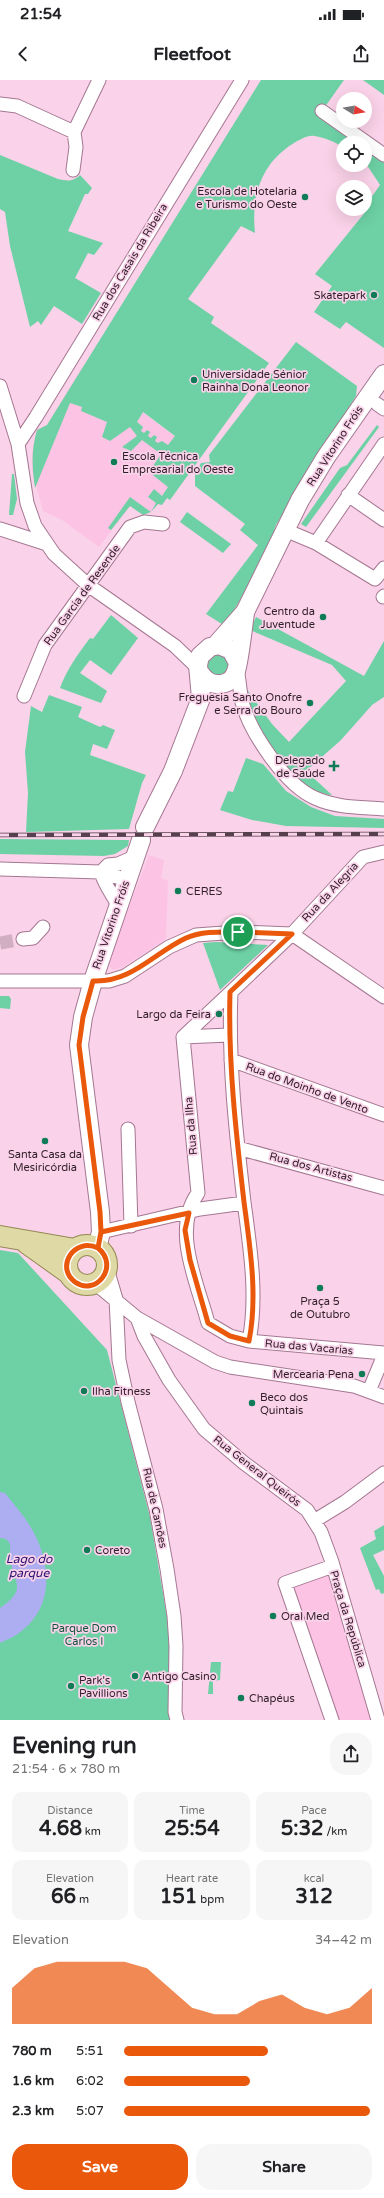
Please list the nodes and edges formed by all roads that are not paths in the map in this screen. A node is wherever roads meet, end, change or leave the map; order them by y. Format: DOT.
graph roads {
  1 [pos="99,80"];
  2 [pos="242,80"];
  3 [pos="0,98"];
  4 [pos="5,105"];
  5 [pos="322,111"];
  6 [pos="74,132"];
  7 [pos="384,155"];
  8 [pos="73,170"];
  9 [pos="0,386"];
  10 [pos="382,391"];
  11 [pos="18,444"];
  12 [pos="384,444"];
  13 [pos="348,495"];
  14 [pos="384,520"];
  15 [pos="163,524"];
  16 [pos="288,525"];
  17 [pos="0,529"];
  18 [pos="316,543"];
  19 [pos="47,544"];
  20 [pos="384,568"];
  21 [pos="88,585"];
  22 [pos="245,612"];
  23 [pos="175,646"];
  24 [pos="210,648"];
  25 [pos="237,665"];
  26 [pos="199,671"];
  27 [pos="220,684"];
  28 [pos="24,696"];
  29 [pos="201,698"];
  30 [pos="242,703"];
  31 [pos="384,809"];
  32 [pos="384,852"];
  33 [pos="134,857"];
  34 [pos="0,869"];
  35 [pos="101,872"];
  36 [pos="126,880"];
  37 [pos="118,905"];
  38 [pos="43,927"];
  39 [pos="292,934"];
  40 [pos="23,939"];
  41 [pos="0,980"];
  42 [pos="93,981"];
  43 [pos="230,992"];
  44 [pos="384,996"];
  45 [pos="229,1035"];
  46 [pos="183,1037"];
  47 [pos="231,1060"];
  48 [pos="384,1115"];
  49 [pos="128,1129"];
  50 [pos="238,1148"];
  51 [pos="384,1188"];
  52 [pos="244,1203"];
  53 [pos="189,1213"];
  54 [pos="131,1226"];
  55 [pos="0,1236"];
  56 [pos="22,1240"];
  57 [pos="99,1240"];
  58 [pos="75,1249"];
  59 [pos="68,1274"];
  60 [pos="101,1276"];
  61 [pos="116,1299"];
  62 [pos="137,1318"];
  63 [pos="249,1341"];
  64 [pos="384,1354"];
  65 [pos="369,1391"];
  66 [pos="384,1398"];
  67 [pos="384,1473"];
  68 [pos="314,1521"];
  69 [pos="333,1566"];
  70 [pos="177,1720"];
  71 [pos="332,1720"];
  72 [pos="378,1720"];
  1 -- 6 [label="street"];
  2 -- 11 [label="street, Rua dos Casais da Ribeira"];
  3 -- 4 [label="street"];
  4 -- 6 [label="street"];
  5 -- 7 [label="street"];
  6 -- 8 [label="street"];
  9 -- 11 [label="street"];
  10 -- 16 [label="main road, Rua Vitorino Fróis"];
  10 -- 16 [label="main road, Rua Vitorino Fróis"];
  11 -- 19 [label="street"];
  12 -- 13 [label="street"];
  13 -- 14 [label="street"];
  13 -- 18 [label="street"];
  15 -- 21 [label="street, Rua Garcia de Resende"];
  16 -- 18 [label="street"];
  16 -- 22 [label="main road, Rua Vitorino Fróis"];
  17 -- 19 [label="street"];
  18 -- 20 [label="street"];
  19 -- 21 [label="street"];
  21 -- 23 [label="street"];
  21 -- 28 [label="street, Rua Garcia de Resende"];
  22 -- 24 [label="main road, Rua Vitorino Fróis"];
  22 -- 25 [label="main road, Rua Vitorino Fróis"];
  23 -- 24 [label="street"];
  23 -- 26 [label="street"];
  24 -- 25 [label="main road"];
  24 -- 26 [label="main road, Rua Vitorino Fróis"];
  25 -- 27 [label="main road, Rua Vitorino Fróis"];
  25 -- 30 [label="street"];
  26 -- 27 [label="main road"];
  26 -- 29 [label="main road, Rua Vitorino Fróis"];
  27 -- 29 [label="main road, Rua Vitorino Fróis"];
  27 -- 30 [label="street"];
  29 -- 33 [label="main road, Rua Vitorino Fróis"];
  30 -- 31 [label="street"];
  32 -- 39 [label="street, Rua da Alegria"];
  33 -- 35 [label="street"];
  33 -- 36 [label="main road, Rua Vitorino Fróis"];
  34 -- 35 [label="street"];
  35 -- 36 [label="street"];
  35 -- 37 [label="street"];
  36 -- 37 [label="main road, Rua Vitorino Fróis"];
  37 -- 42 [label="main road, Rua Vitorino Fróis"];
  38 -- 40 [label="street"];
  39 -- 42 [label="street"];
  39 -- 43 [label="street, Rua da Alegria"];
  39 -- 44 [label="street"];
  41 -- 42 [label="street"];
  42 -- 57 [label="main road, Rua Vitorino Fróis"];
  43 -- 45 [label="street"];
  43 -- 46 [label="street"];
  45 -- 46 [label="street"];
  45 -- 47 [label="street"];
  46 -- 53 [label="street, Rua da Ilha"];
  47 -- 48 [label="street, Rua do Moinho de Vento"];
  47 -- 50 [label="street"];
  49 -- 54 [label="street"];
  50 -- 51 [label="street, Rua dos Artistas"];
  50 -- 52 [label="street"];
  52 -- 53 [label="street"];
  52 -- 63 [label="street"];
  53 -- 54 [label="street"];
  53 -- 63 [label="street, Rua das Vacarias"];
  54 -- 57 [label="street"];
  55 -- 56 [label="main road"];
  56 -- 58 [label="main road"];
  56 -- 59 [label="main road"];
  57 -- 58 [label="main road"];
  57 -- 60 [label="main road"];
  58 -- 59 [label="main road"];
  59 -- 60 [label="main road"];
  60 -- 61 [label="street"];
  60 -- 61 [label="street"];
  61 -- 62 [label="street"];
  61 -- 70 [label="street, Rua de Camões"];
  62 -- 65 [label="street"];
  62 -- 68 [label="street, Rua General Queirós"];
  63 -- 64 [label="street, Rua das Vacarias"];
  64 -- 65 [label="street"];
  65 -- 66 [label="street"];
  67 -- 68 [label="street"];
  68 -- 69 [label="street, Rua General Queirós"];
  69 -- 71 [label="street, Praça da República"];
  69 -- 72 [label="street, Praça da República"];
}
